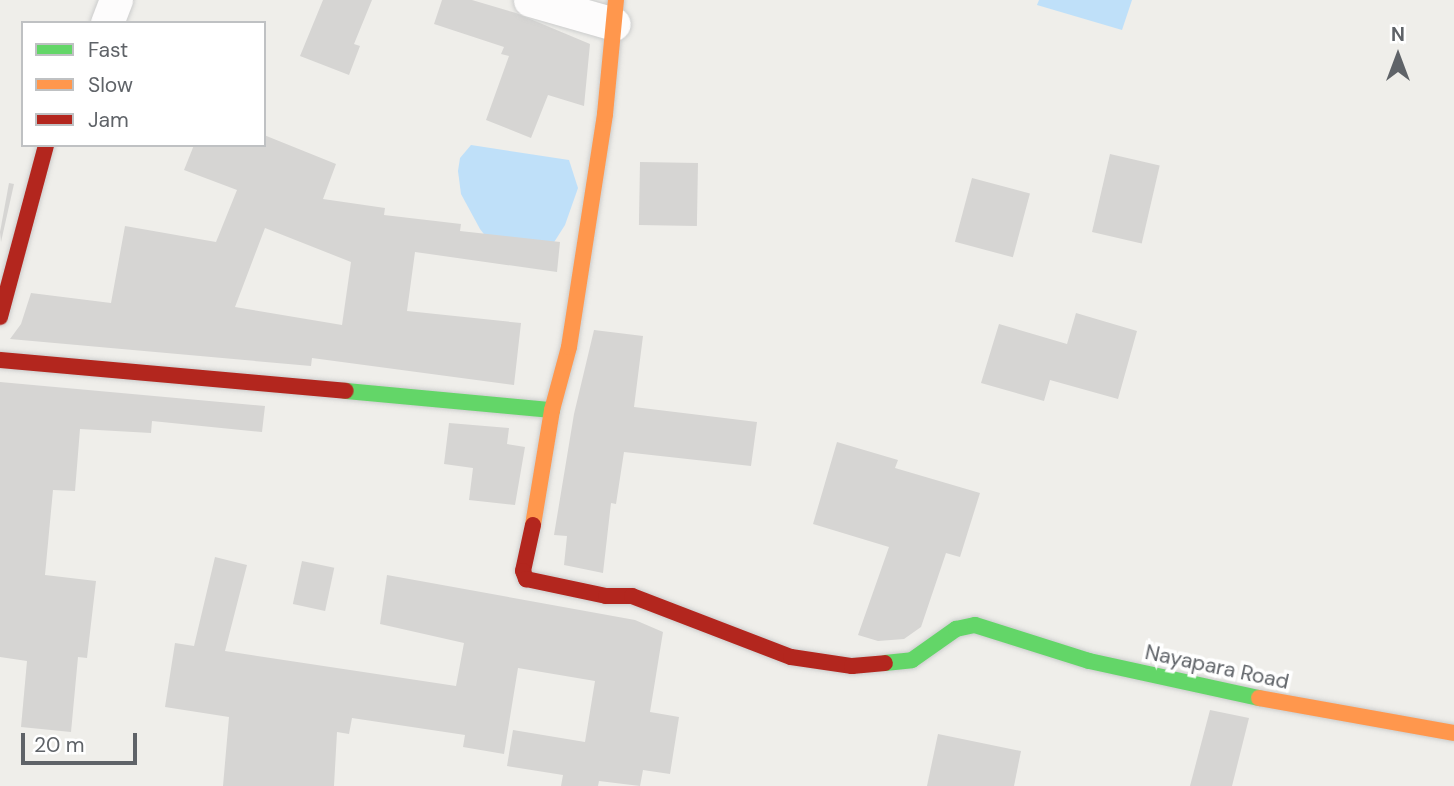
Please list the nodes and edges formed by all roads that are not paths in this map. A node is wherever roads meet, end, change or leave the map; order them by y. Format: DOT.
graph roads {
  1 [pos="116,0"];
  2 [pos="530,0"];
  3 [pos="615,12"];
  4 [pos="108,21"];
  5 [pos="46,147"];
  6 [pos="0,317"];
  7 [pos="0,360"];
  8 [pos="552,410"];
  9 [pos="1454,733"];
  1 -- 4 [label="street"];
  2 -- 3 [label="street"];
  3 -- 8 [label="street"];
  5 -- 6 [label="street"];
  7 -- 8 [label="street"];
  8 -- 9 [label="street, Nayapara Road"];
}
